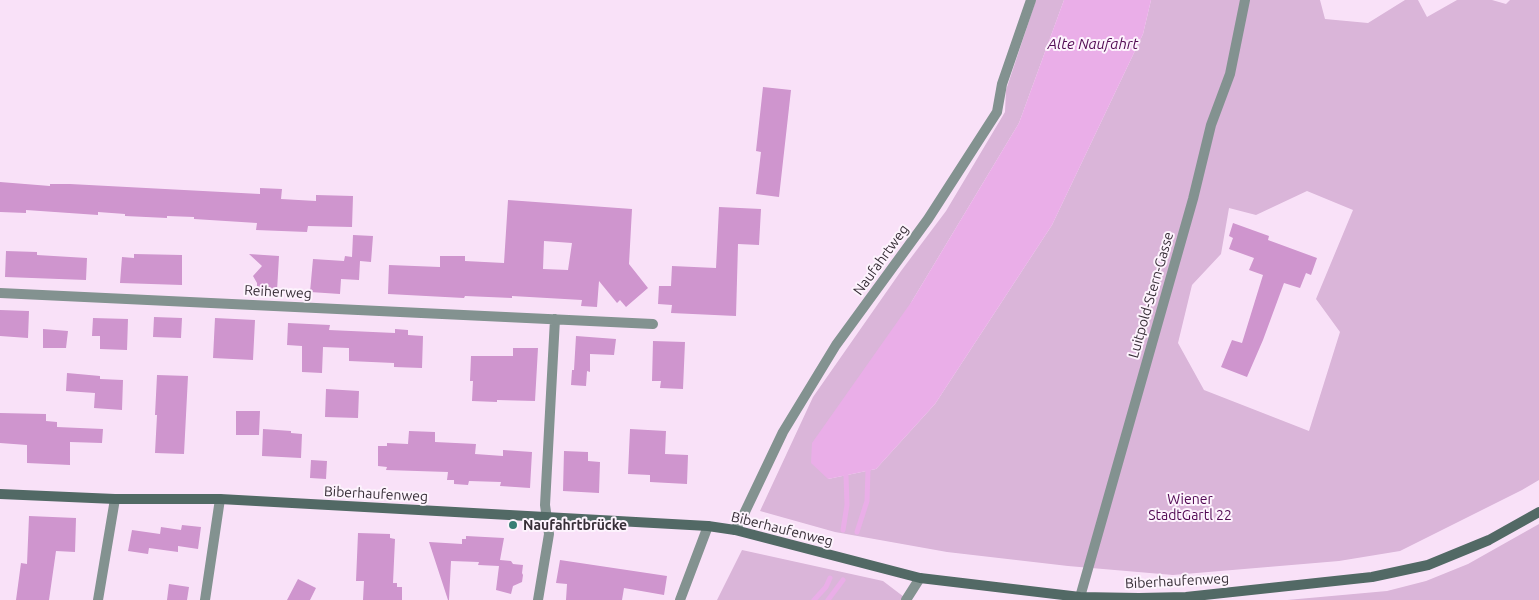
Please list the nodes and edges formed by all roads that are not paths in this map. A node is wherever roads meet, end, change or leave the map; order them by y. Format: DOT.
graph roads {
  1 [pos="1032,0"];
  2 [pos="1245,0"];
  3 [pos="0,293"];
  4 [pos="556,319"];
  5 [pos="652,324"];
  6 [pos="0,494"];
  7 [pos="115,499"];
  8 [pos="220,500"];
  9 [pos="1539,512"];
  10 [pos="547,518"];
  11 [pos="708,526"];
  12 [pos="735,530"];
  13 [pos="920,578"];
  14 [pos="1080,597"];
  15 [pos="98,600"];
  16 [pos="205,600"];
  17 [pos="538,600"];
  18 [pos="680,600"];
  19 [pos="906,600"];
  1 -- 12 [label="street, Naufahrtweg"];
  2 -- 14 [label="street, Luitpold-Stern-Gasse"];
  3 -- 4 [label="street, Reiherweg"];
  4 -- 5 [label="street, Reiherweg"];
  4 -- 10 [label="street"];
  6 -- 7 [label="main road, Biberhaufenweg"];
  7 -- 8 [label="main road, Biberhaufenweg"];
  7 -- 15 [label="street"];
  8 -- 10 [label="main road, Biberhaufenweg"];
  8 -- 16 [label="street"];
  9 -- 14 [label="main road, Biberhaufenweg"];
  10 -- 11 [label="main road, Biberhaufenweg"];
  10 -- 17 [label="street"];
  11 -- 12 [label="main road, Biberhaufenweg"];
  11 -- 18 [label="street"];
  12 -- 13 [label="main road, Biberhaufenweg"];
  13 -- 14 [label="main road, Biberhaufenweg"];
  13 -- 19 [label="street"];
}
